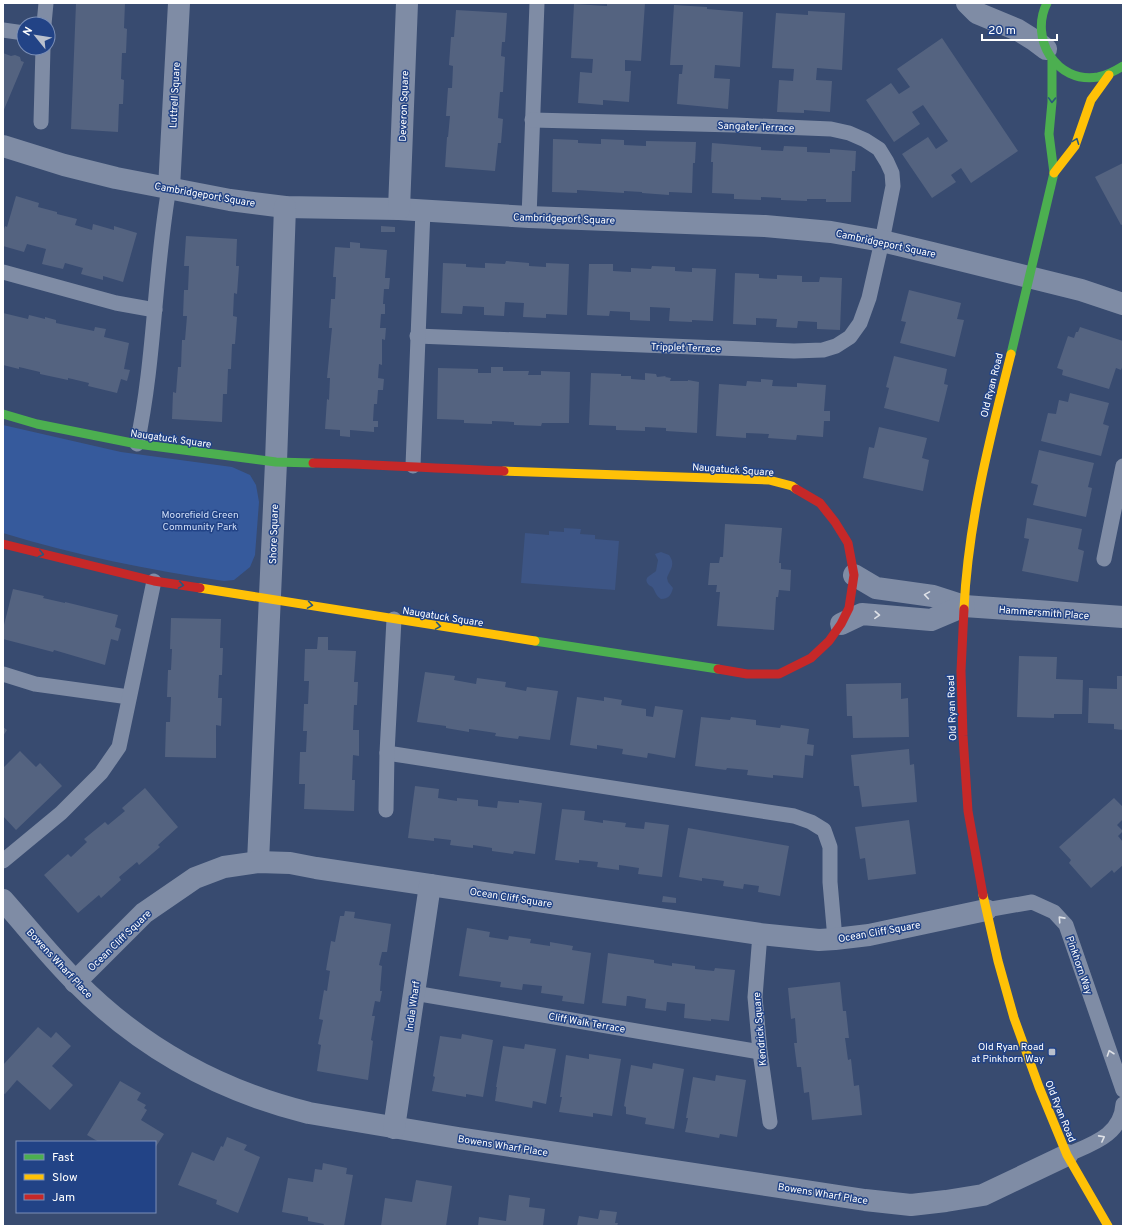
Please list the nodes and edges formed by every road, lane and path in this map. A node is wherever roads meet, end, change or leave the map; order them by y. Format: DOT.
graph roads {
  1 [pos="46,3"];
  2 [pos="179,3"];
  3 [pos="407,3"];
  4 [pos="537,3"];
  5 [pos="967,3"];
  6 [pos="1047,3"];
  7 [pos="45,16"];
  8 [pos="3,30"];
  9 [pos="16,32"];
  10 [pos="1049,55"];
  11 [pos="43,56"];
  12 [pos="1118,70"];
  13 [pos="532,120"];
  14 [pos="41,122"];
  15 [pos="3,146"];
  16 [pos="1054,173"];
  17 [pos="169,188"];
  18 [pos="284,206"];
  19 [pos="399,209"];
  20 [pos="423,210"];
  21 [pos="529,217"];
  22 [pos="882,241"];
  23 [pos="3,272"];
  24 [pos="1029,277"];
  25 [pos="1123,304"];
  26 [pos="155,310"];
  27 [pos="417,336"];
  28 [pos="3,414"];
  29 [pos="137,444"];
  30 [pos="276,462"];
  31 [pos="413,466"];
  32 [pos="1123,466"];
  33 [pos="3,544"];
  34 [pos="1104,559"];
  35 [pos="854,575"];
  36 [pos="154,581"];
  37 [pos="270,599"];
  38 [pos="964,606"];
  39 [pos="1123,617"];
  40 [pos="394,619"];
  41 [pos="840,624"];
  42 [pos="3,674"];
  43 [pos="128,697"];
  44 [pos="387,753"];
  45 [pos="386,810"];
  46 [pos="3,861"];
  47 [pos="258,862"];
  48 [pos="430,885"];
  49 [pos="3,900"];
  50 [pos="986,910"];
  51 [pos="760,934"];
  52 [pos="835,939"];
  53 [pos="75,982"];
  54 [pos="414,993"];
  55 [pos="760,1052"];
  56 [pos="1123,1090"];
  57 [pos="1123,1104"];
  58 [pos="770,1122"];
  59 [pos="394,1128"];
  60 [pos="1067,1155"];
  61 [pos="1108,1226"];
  1 -- 7 [label="lane"];
  2 -- 17 [label="street, Luttrell Square"];
  3 -- 19 [label="street, Deveron Square"];
  4 -- 13 [label="lane"];
  5 -- 10 [label="street"];
  6 -- 10 [label="street, Old Ryan Road"];
  8 -- 9 [label="lane"];
  10 -- 12 [label="street, Old Ryan Road"];
  10 -- 16 [label="street, Old Ryan Road, one-way"];
  11 -- 14 [label="lane"];
  16 -- 12 [label="street, Old Ryan Road, one-way"];
  13 -- 21 [label="lane"];
  13 -- 22 [label="lane, Sangater Terrace"];
  15 -- 17 [label="street, Cambridgeport Square"];
  16 -- 24 [label="street, Old Ryan Road"];
  17 -- 18 [label="street, Cambridgeport Square"];
  17 -- 26 [label="lane"];
  18 -- 19 [label="street, Cambridgeport Square"];
  18 -- 30 [label="street, Shore Square"];
  19 -- 20 [label="street, Cambridgeport Square"];
  20 -- 21 [label="street, Cambridgeport Square"];
  20 -- 27 [label="lane"];
  21 -- 22 [label="street, Cambridgeport Square"];
  22 -- 24 [label="street, Cambridgeport Square"];
  22 -- 27 [label="lane, Tripplet Terrace"];
  23 -- 26 [label="lane"];
  24 -- 25 [label="street, Cambridgeport Square"];
  24 -- 38 [label="street, Old Ryan Road"];
  26 -- 29 [label="lane"];
  27 -- 31 [label="lane"];
  28 -- 29 [label="street, Naugatuck Square"];
  29 -- 30 [label="street, Naugatuck Square"];
  30 -- 31 [label="street, Naugatuck Square"];
  30 -- 37 [label="street, Shore Square"];
  31 -- 35 [label="street, Naugatuck Square"];
  32 -- 34 [label="lane"];
  33 -- 36 [label="street, Naugatuck Square, one-way"];
  38 -- 35 [label="street, Hammersmith Place, one-way"];
  35 -- 41 [label="street, Naugatuck Square"];
  36 -- 37 [label="street, Naugatuck Square, one-way"];
  36 -- 43 [label="lane"];
  37 -- 40 [label="street, Naugatuck Square, one-way"];
  37 -- 47 [label="street, Shore Square"];
  38 -- 39 [label="street, Hammersmith Place"];
  41 -- 38 [label="street, Hammersmith Place, one-way"];
  38 -- 50 [label="street, Old Ryan Road"];
  40 -- 41 [label="street, Naugatuck Square, one-way"];
  40 -- 44 [label="lane"];
  42 -- 43 [label="lane"];
  43 -- 46 [label="lane"];
  44 -- 45 [label="lane"];
  44 -- 52 [label="lane"];
  47 -- 48 [label="street, Ocean Cliff Square"];
  47 -- 53 [label="street, Ocean Cliff Square"];
  48 -- 51 [label="street, Ocean Cliff Square"];
  48 -- 54 [label="street, India Wharf"];
  49 -- 53 [label="street, Bowens Wharf Place"];
  50 -- 52 [label="street, Ocean Cliff Square"];
  56 -- 50 [label="lane, Pinkhorn Way, one-way"];
  50 -- 60 [label="street, Old Ryan Road"];
  51 -- 52 [label="street, Ocean Cliff Square"];
  51 -- 55 [label="lane, Kendrick Square"];
  53 -- 59 [label="street, Bowens Wharf Place"];
  54 -- 55 [label="lane, Cliff Walk Terrace"];
  54 -- 59 [label="street, India Wharf"];
  55 -- 58 [label="lane, Kendrick Square"];
  60 -- 57 [label="lane, one-way"];
  59 -- 60 [label="street, Bowens Wharf Place"];
  60 -- 61 [label="street, Old Ryan Road"];
}
